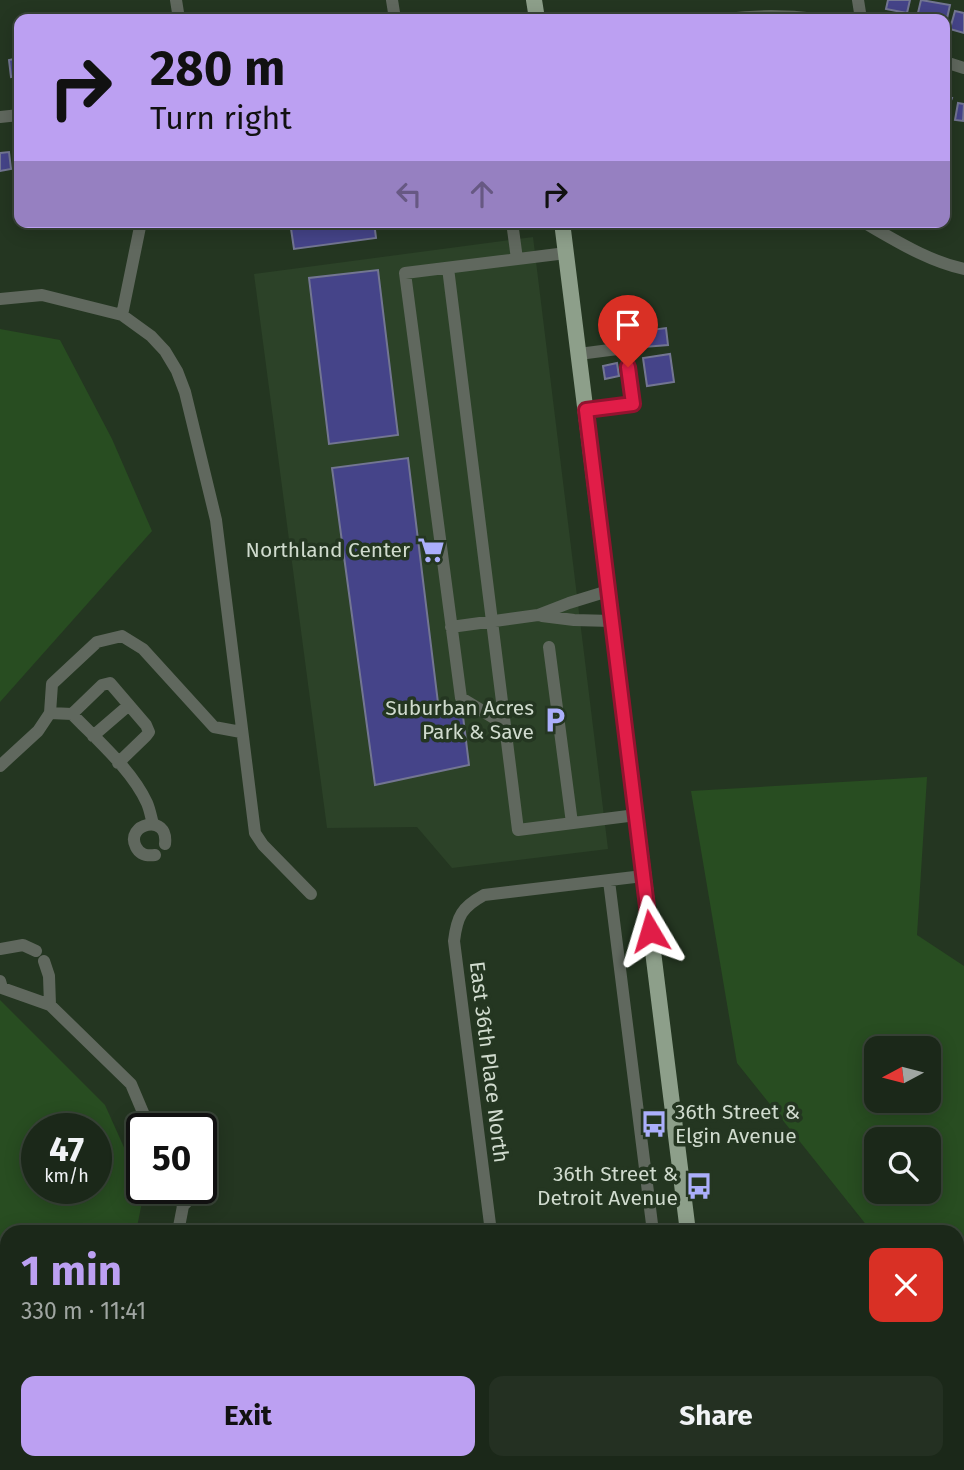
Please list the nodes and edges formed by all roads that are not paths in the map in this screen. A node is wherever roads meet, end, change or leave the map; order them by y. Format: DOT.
graph roads {
  1 [pos="140,228"];
  2 [pos="513,228"];
  3 [pos="564,228"];
  4 [pos="874,228"];
  5 [pos="566,253"];
  6 [pos="517,259"];
  7 [pos="448,268"];
  8 [pos="964,269"];
  9 [pos="0,299"];
  10 [pos="121,315"];
  11 [pos="579,354"];
  12 [pos="586,410"];
  13 [pos="608,591"];
  14 [pos="538,615"];
  15 [pos="612,621"];
  16 [pos="492,622"];
  17 [pos="451,627"];
  18 [pos="549,648"];
  19 [pos="129,705"];
  20 [pos="50,713"];
  21 [pos="72,714"];
  22 [pos="504,724"];
  23 [pos="241,732"];
  24 [pos="93,736"];
  25 [pos="118,763"];
  26 [pos="0,766"];
  27 [pos="636,815"];
  28 [pos="572,823"];
  29 [pos="153,824"];
  30 [pos="165,844"];
  31 [pos="155,855"];
  32 [pos="643,877"];
  33 [pos="609,881"];
  34 [pos="311,894"];
  35 [pos="0,948"];
  36 [pos="0,981"];
  37 [pos="50,1005"];
  38 [pos="143,1113"];
  39 [pos="183,1206"];
  40 [pos="179,1225"];
  41 [pos="490,1225"];
  42 [pos="652,1225"];
  43 [pos="687,1225"];
  1 -- 10 [label="street"];
  2 -- 6 [label="street"];
  3 -- 5 [label="main road"];
  4 -- 8 [label="street"];
  5 -- 6 [label="street"];
  5 -- 11 [label="main road"];
  6 -- 7 [label="street"];
  7 -- 16 [label="street"];
  7 -- 17 [label="street"];
  9 -- 10 [label="street"];
  10 -- 23 [label="street"];
  11 -- 12 [label="main road"];
  11 -- 12 [label="street"];
  12 -- 13 [label="main road"];
  13 -- 14 [label="street"];
  13 -- 15 [label="main road"];
  14 -- 15 [label="street"];
  14 -- 16 [label="street"];
  15 -- 27 [label="main road"];
  16 -- 17 [label="street"];
  16 -- 22 [label="street"];
  17 -- 22 [label="street"];
  18 -- 28 [label="street"];
  19 -- 21 [label="street"];
  19 -- 24 [label="street"];
  19 -- 25 [label="street"];
  20 -- 21 [label="street"];
  20 -- 23 [label="street"];
  20 -- 26 [label="street"];
  21 -- 24 [label="street"];
  22 -- 28 [label="street"];
  23 -- 34 [label="street"];
  24 -- 25 [label="street"];
  25 -- 29 [label="street"];
  27 -- 28 [label="street"];
  27 -- 32 [label="main road"];
  29 -- 30 [label="street"];
  29 -- 31 [label="street"];
  32 -- 33 [label="street"];
  32 -- 43 [label="main road"];
  33 -- 41 [label="street, East 36th Place North"];
  33 -- 42 [label="street"];
  35 -- 37 [label="street"];
  36 -- 37 [label="street"];
  37 -- 38 [label="street"];
  39 -- 40 [label="street"];
}
